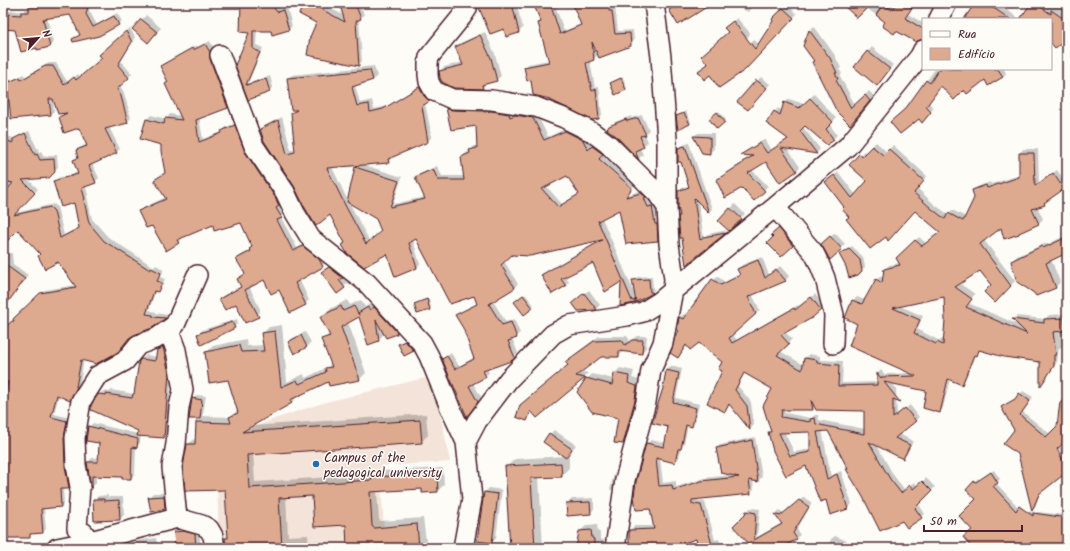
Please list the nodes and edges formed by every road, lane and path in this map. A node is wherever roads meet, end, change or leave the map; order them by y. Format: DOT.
graph roads {
  1 [pos="466,3"];
  2 [pos="654,3"];
  3 [pos="947,3"];
  4 [pos="940,18"];
  5 [pos="922,52"];
  6 [pos="220,55"];
  7 [pos="667,207"];
  8 [pos="775,207"];
  9 [pos="197,275"];
  10 [pos="673,290"];
  11 [pos="168,331"];
  12 [pos="833,344"];
  13 [pos="466,442"];
  14 [pos="177,518"];
  15 [pos="89,545"];
  16 [pos="57,548"];
  17 [pos="215,548"];
  18 [pos="463,548"];
  19 [pos="615,548"];
  1 -- 7 [label="street"];
  2 -- 7 [label="street"];
  3 -- 4 [label="street"];
  5 -- 8 [label="street"];
  6 -- 13 [label="street"];
  7 -- 10 [label="street"];
  8 -- 10 [label="street"];
  8 -- 12 [label="street"];
  9 -- 11 [label="street"];
  10 -- 13 [label="street"];
  10 -- 19 [label="street"];
  11 -- 14 [label="street"];
  11 -- 15 [label="street"];
  13 -- 18 [label="street"];
  14 -- 15 [label="street"];
  14 -- 17 [label="street"];
  15 -- 16 [label="street"];
}
